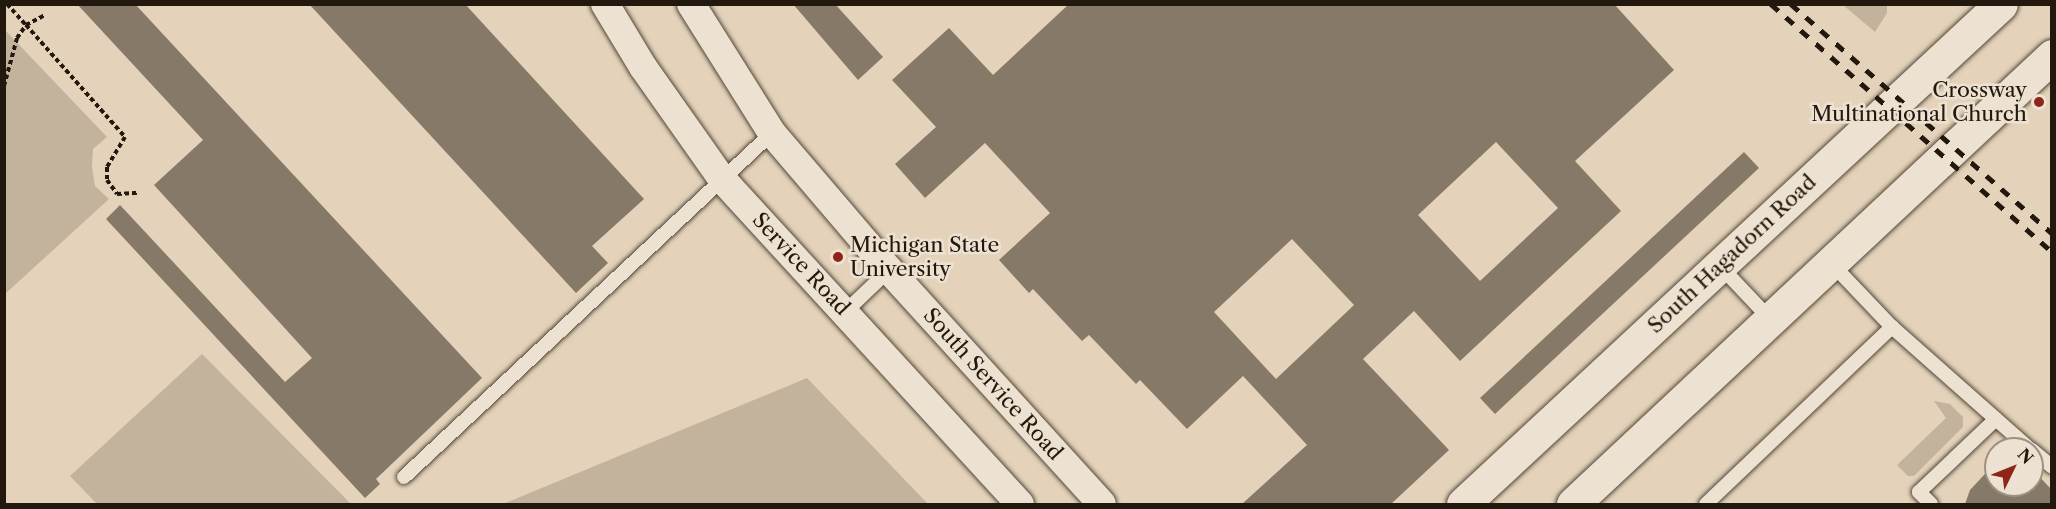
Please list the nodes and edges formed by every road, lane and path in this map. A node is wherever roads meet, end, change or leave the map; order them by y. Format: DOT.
graph roads {
  1 [pos="7,4"];
  2 [pos="605,4"];
  3 [pos="691,4"];
  4 [pos="2001,4"];
  5 [pos="45,15"];
  6 [pos="26,25"];
  7 [pos="2052,56"];
  8 [pos="4,86"];
  9 [pos="772,133"];
  10 [pos="722,179"];
  11 [pos="139,193"];
  12 [pos="1831,263"];
  13 [pos="1720,266"];
  14 [pos="889,270"];
  15 [pos="845,312"];
  16 [pos="1770,320"];
  17 [pos="1892,327"];
  18 [pos="1996,419"];
  19 [pos="2016,437"];
  20 [pos="404,477"];
  21 [pos="1020,504"];
  22 [pos="1102,504"];
  23 [pos="1463,504"];
  24 [pos="1574,504"];
  25 [pos="1706,504"];
  26 [pos="1931,504"];
  1 -- 6 [label="path"];
  2 -- 10 [label="street, Service Road"];
  3 -- 9 [label="street, South Service Road"];
  4 -- 13 [label="street, South Hagadorn Road"];
  5 -- 6 [label="path"];
  6 -- 8 [label="path"];
  6 -- 11 [label="path"];
  7 -- 12 [label="street"];
  9 -- 10 [label="lane"];
  9 -- 14 [label="street, South Service Road"];
  10 -- 15 [label="street, Service Road"];
  10 -- 20 [label="lane"];
  12 -- 16 [label="street"];
  12 -- 17 [label="lane"];
  13 -- 16 [label="lane"];
  13 -- 23 [label="street, South Hagadorn Road"];
  14 -- 15 [label="lane"];
  14 -- 22 [label="street, South Service Road"];
  15 -- 21 [label="street, Service Road"];
  16 -- 24 [label="street"];
  17 -- 18 [label="lane"];
  17 -- 25 [label="lane"];
  18 -- 19 [label="lane"];
  18 -- 26 [label="lane"];
}
